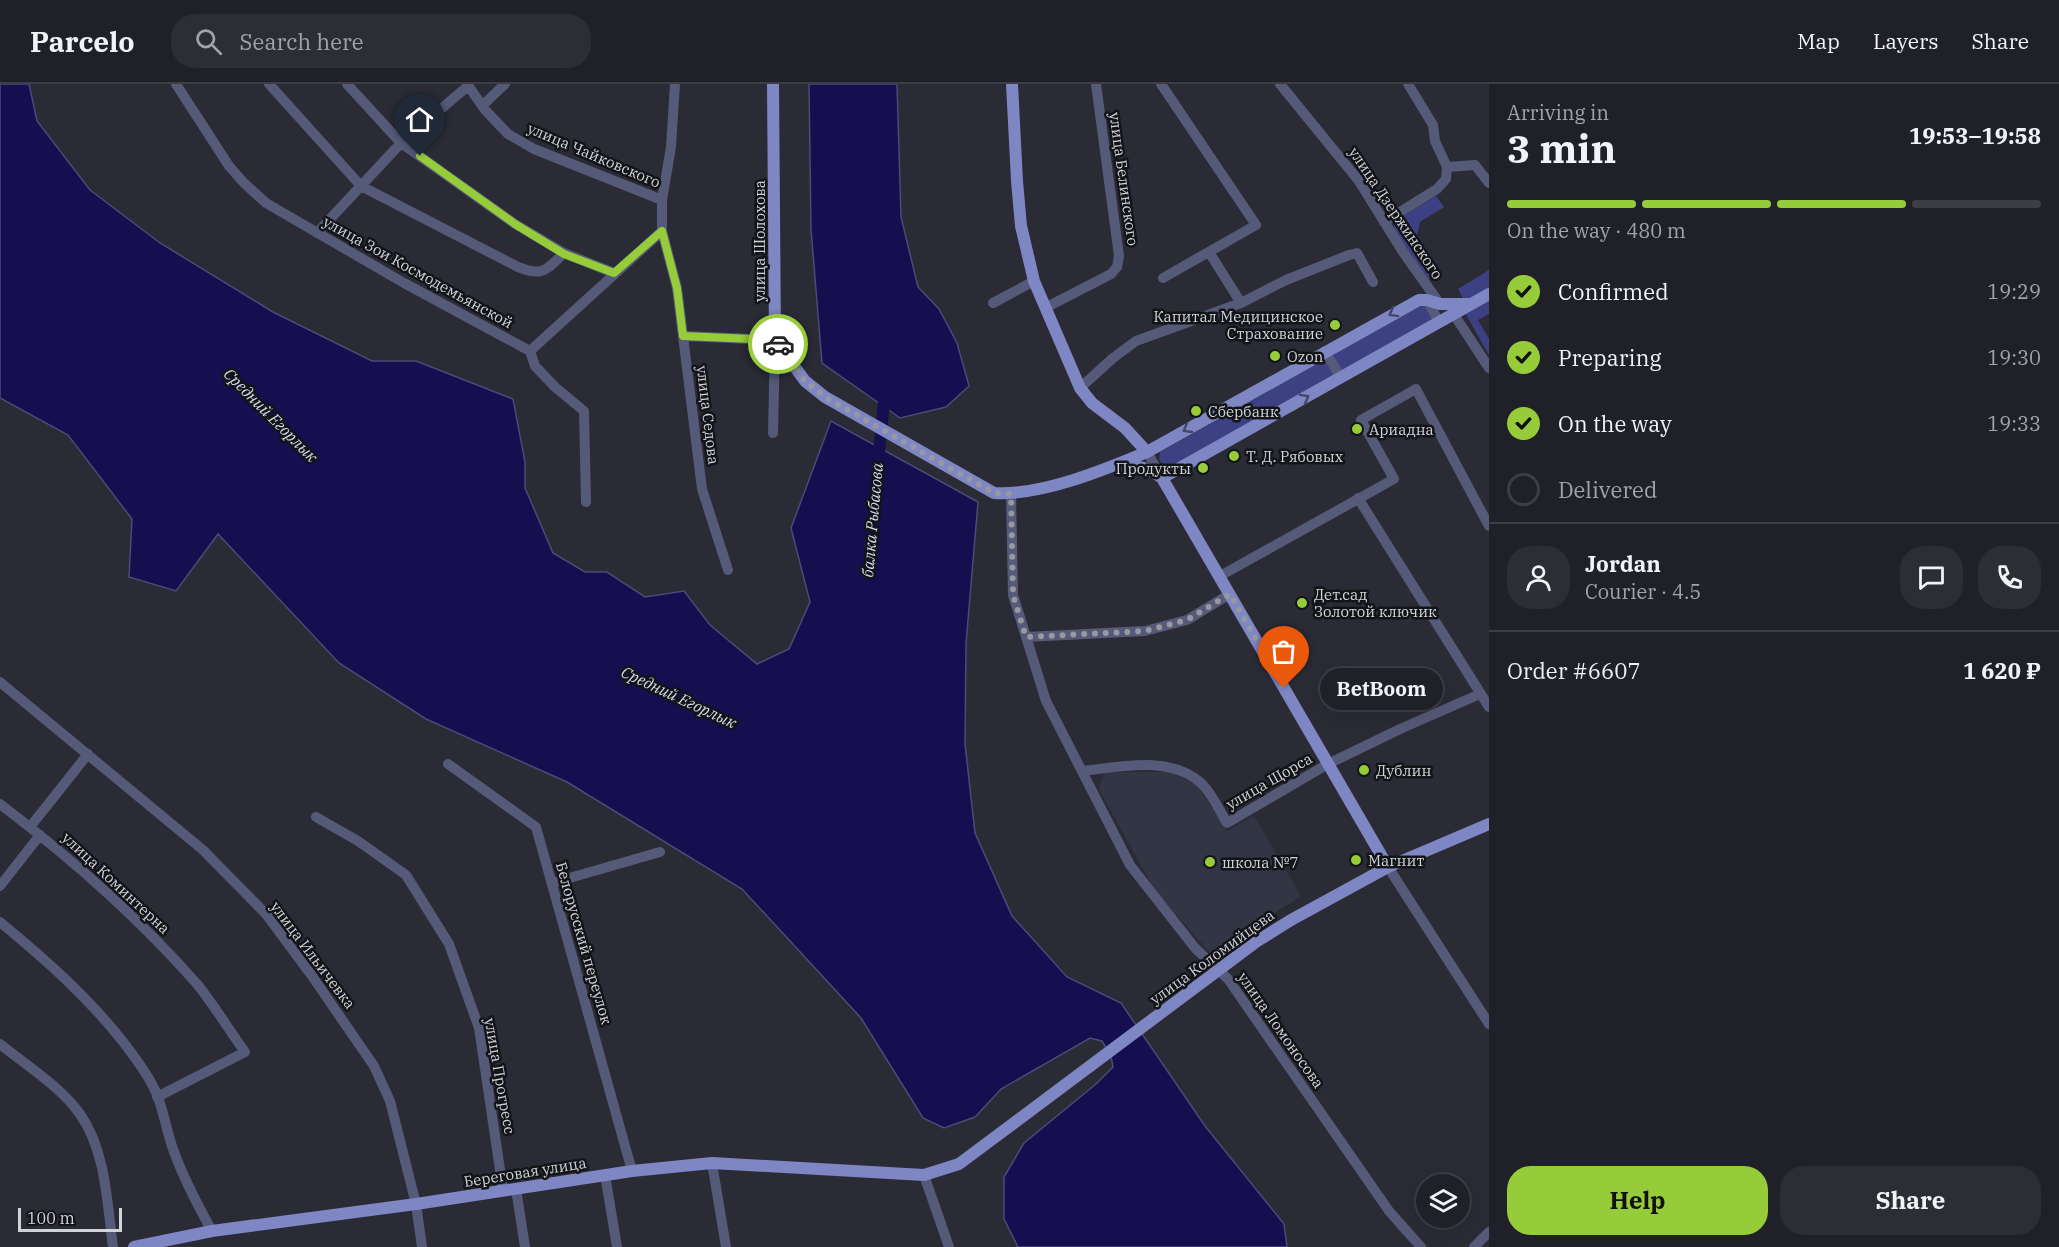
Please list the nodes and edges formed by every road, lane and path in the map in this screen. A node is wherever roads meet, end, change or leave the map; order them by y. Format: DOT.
graph roads {
  1 [pos="176,84"];
  2 [pos="269,84"];
  3 [pos="347,84"];
  4 [pos="505,84"];
  5 [pos="675,84"];
  6 [pos="773,84"];
  7 [pos="1012,84"];
  8 [pos="1096,84"];
  9 [pos="1161,84"];
  10 [pos="1280,84"];
  11 [pos="1408,84"];
  12 [pos="467,85"];
  13 [pos="482,106"];
  14 [pos="401,143"];
  15 [pos="1447,167"];
  16 [pos="1489,183"];
  17 [pos="361,186"];
  18 [pos="662,200"];
  19 [pos="1384,222"];
  20 [pos="662,231"];
  21 [pos="316,233"];
  22 [pos="1209,252"];
  23 [pos="564,254"];
  24 [pos="614,273"];
  25 [pos="1162,278"];
  26 [pos="1034,282"];
  27 [pos="1373,282"];
  28 [pos="1489,294"];
  29 [pos="1427,300"];
  30 [pos="993,303"];
  31 [pos="1241,303"];
  32 [pos="1440,304"];
  33 [pos="1469,304"];
  34 [pos="1045,308"];
  35 [pos="1454,313"];
  36 [pos="1439,322"];
  37 [pos="683,336"];
  38 [pos="775,340"];
  39 [pos="530,351"];
  40 [pos="1326,351"];
  41 [pos="1489,368"];
  42 [pos="1341,378"];
  43 [pos="1080,388"];
  44 [pos="773,433"];
  45 [pos="1147,452"];
  46 [pos="1103,470"];
  47 [pos="1162,478"];
  48 [pos="1011,494"];
  49 [pos="1358,498"];
  50 [pos="586,502"];
  51 [pos="1489,526"];
  52 [pos="728,570"];
  53 [pos="1220,576"];
  54 [pos="1230,594"];
  55 [pos="1026,637"];
  56 [pos="0,682"];
  57 [pos="1480,694"];
  58 [pos="1489,707"];
  59 [pos="88,754"];
  60 [pos="448,764"];
  61 [pos="1328,764"];
  62 [pos="1083,771"];
  63 [pos="0,804"];
  64 [pos="316,817"];
  65 [pos="1489,824"];
  66 [pos="30,827"];
  67 [pos="40,835"];
  68 [pos="660,852"];
  69 [pos="1388,867"];
  70 [pos="552,883"];
  71 [pos="0,886"];
  72 [pos="0,922"];
  73 [pos="1218,969"];
  74 [pos="1489,1024"];
  75 [pos="0,1044"];
  76 [pos="158,1096"];
  77 [pos="712,1163"];
  78 [pos="632,1170"];
  79 [pos="605,1175"];
  80 [pos="924,1175"];
  81 [pos="516,1188"];
  82 [pos="503,1190"];
  83 [pos="416,1204"];
  84 [pos="212,1232"];
  85 [pos="1489,1232"];
  86 [pos="113,1247"];
  87 [pos="134,1247"];
  88 [pos="422,1247"];
  89 [pos="525,1247"];
  90 [pos="617,1247"];
  91 [pos="726,1247"];
  92 [pos="949,1247"];
  93 [pos="1421,1247"];
  94 [pos="1474,1247"];
  1 -- 21 [label="street, улица Зои Космодемьянской"];
  2 -- 17 [label="street"];
  3 -- 14 [label="street"];
  4 -- 13 [label="street"];
  5 -- 18 [label="street, улица Седова"];
  6 -- 38 [label="main road, улица Шолохова"];
  7 -- 26 [label="main road"];
  8 -- 34 [label="street, улица Белинского"];
  9 -- 22 [label="street"];
  10 -- 19 [label="street, улица Дзержинского"];
  11 -- 15 [label="street"];
  12 -- 13 [label="street, улица Чайковского"];
  12 -- 14 [label="street"];
  13 -- 18 [label="street, улица Чайковского"];
  14 -- 17 [label="street"];
  14 -- 23 [label="street"];
  15 -- 16 [label="street"];
  15 -- 19 [label="street"];
  17 -- 21 [label="street"];
  17 -- 23 [label="street"];
  18 -- 20 [label="street, улица Седова"];
  19 -- 32 [label="street, улица Дзержинского"];
  20 -- 24 [label="street"];
  20 -- 37 [label="street, улица Седова"];
  21 -- 39 [label="street, улица Зои Космодемьянской"];
  22 -- 25 [label="street"];
  22 -- 31 [label="street"];
  23 -- 24 [label="street"];
  24 -- 39 [label="street"];
  26 -- 30 [label="street"];
  26 -- 34 [label="main road"];
  27 -- 31 [label="street"];
  28 -- 33 [label="main road"];
  29 -- 32 [label="main road"];
  29 -- 36 [label="street"];
  29 -- 40 [label="main road, one-way"];
  31 -- 43 [label="street"];
  32 -- 33 [label="main road"];
  33 -- 35 [label="main road"];
  34 -- 43 [label="main road"];
  35 -- 36 [label="main road"];
  35 -- 41 [label="street"];
  36 -- 42 [label="main road"];
  37 -- 38 [label="street"];
  37 -- 52 [label="street, улица Седова"];
  38 -- 44 [label="street, улица Шолохова"];
  38 -- 48 [label="main road"];
  39 -- 50 [label="street"];
  40 -- 42 [label="street"];
  40 -- 45 [label="main road, one-way"];
  47 -- 42 [label="main road, one-way"];
  43 -- 45 [label="main road"];
  45 -- 46 [label="main road"];
  45 -- 47 [label="street"];
  46 -- 47 [label="main road"];
  46 -- 48 [label="main road"];
  47 -- 53 [label="main road"];
  48 -- 55 [label="street, улица Ломоносова"];
  49 -- 51 [label="street"];
  49 -- 53 [label="street"];
  49 -- 57 [label="street"];
  53 -- 54 [label="main road"];
  54 -- 55 [label="street"];
  54 -- 61 [label="main road"];
  55 -- 62 [label="street, улица Ломоносова"];
  56 -- 59 [label="street, улица Ильичевка"];
  57 -- 58 [label="street"];
  57 -- 61 [label="street, улица Щорса"];
  59 -- 66 [label="street"];
  59 -- 83 [label="street, улица Ильичевка"];
  60 -- 70 [label="street, Белорусский переулок"];
  61 -- 62 [label="street, улица Щорса"];
  61 -- 69 [label="main road"];
  62 -- 73 [label="street, улица Ломоносова"];
  63 -- 66 [label="street, улица Коминтерна"];
  64 -- 82 [label="street, улица Прогресс"];
  65 -- 69 [label="main road, улица Коломийцева"];
  66 -- 67 [label="street, улица Коминтерна"];
  67 -- 71 [label="street"];
  67 -- 76 [label="street, улица Коминтерна"];
  68 -- 70 [label="street"];
  69 -- 73 [label="main road, улица Коломийцева"];
  69 -- 74 [label="street"];
  70 -- 78 [label="street, Белорусский переулок"];
  72 -- 76 [label="street"];
  73 -- 80 [label="main road, улица Коломийцева"];
  73 -- 93 [label="street, улица Ломоносова"];
  75 -- 86 [label="street"];
  76 -- 84 [label="street"];
  77 -- 78 [label="main road, Береговая улица"];
  77 -- 80 [label="main road, Береговая улица"];
  77 -- 91 [label="street"];
  78 -- 79 [label="main road, Береговая улица"];
  79 -- 81 [label="main road, Береговая улица"];
  79 -- 90 [label="street"];
  80 -- 92 [label="street"];
  81 -- 82 [label="main road, Береговая улица"];
  81 -- 89 [label="street"];
  82 -- 83 [label="main road, Береговая улица"];
  83 -- 84 [label="main road, Береговая улица"];
  83 -- 88 [label="street, улица Ильичевка"];
  84 -- 87 [label="main road, Береговая улица"];
  85 -- 94 [label="street"];
}
